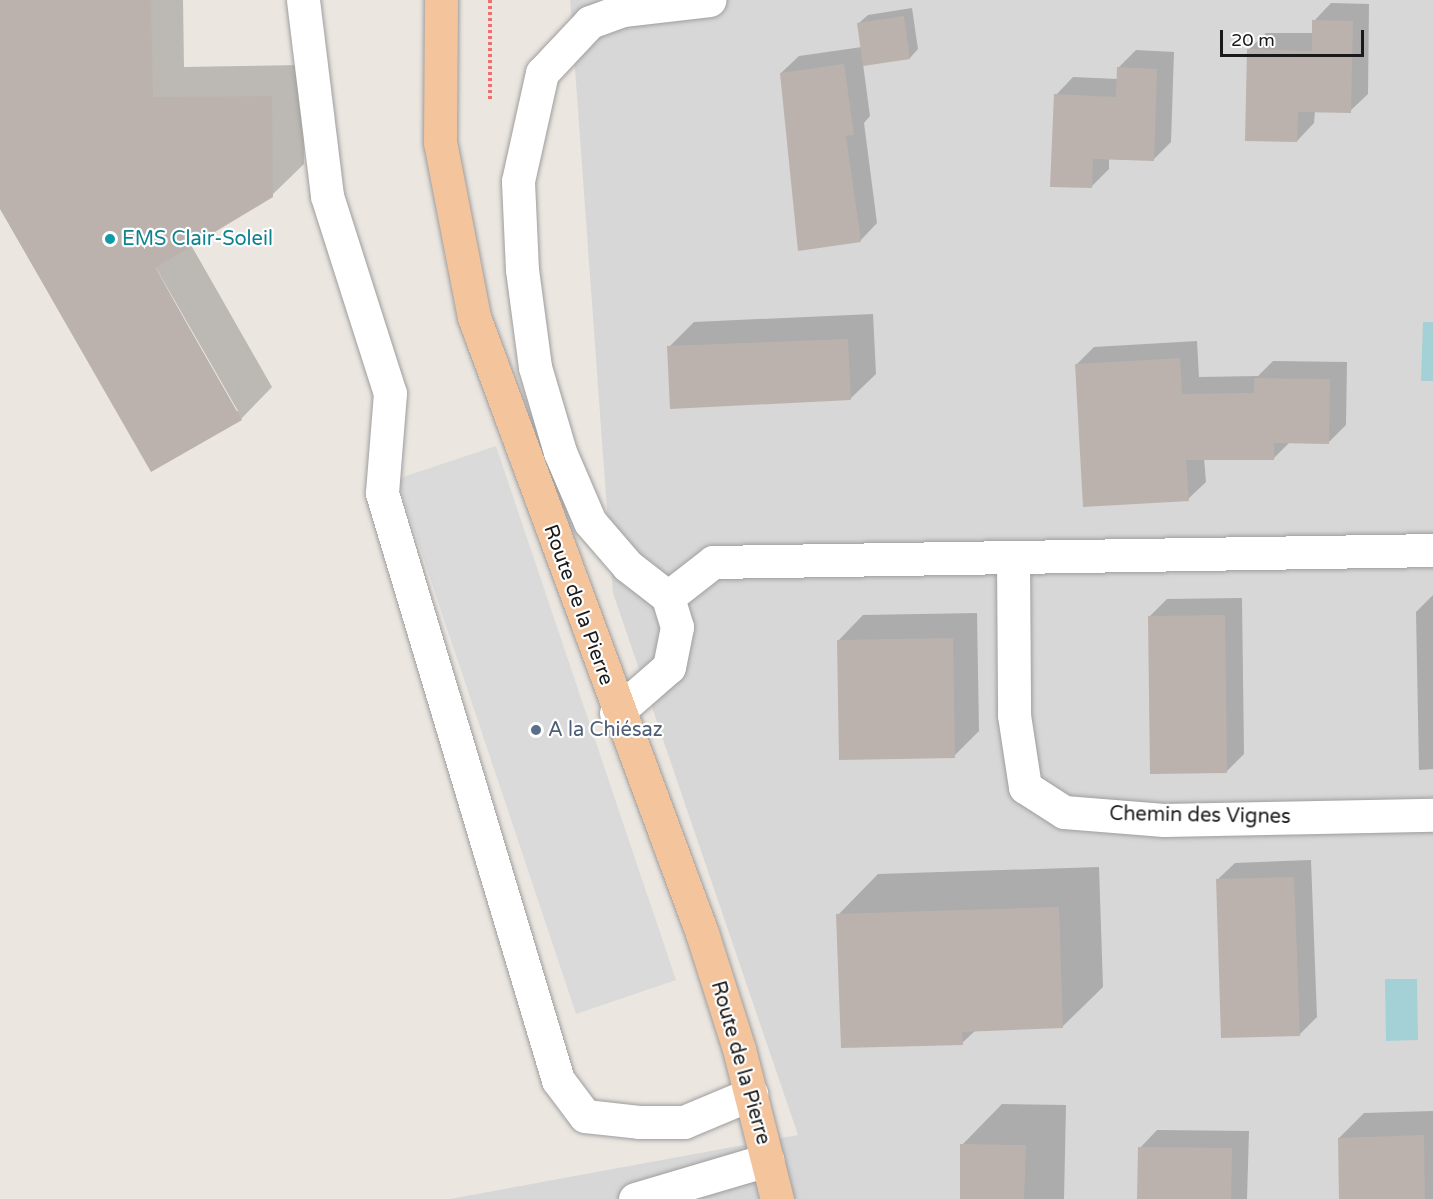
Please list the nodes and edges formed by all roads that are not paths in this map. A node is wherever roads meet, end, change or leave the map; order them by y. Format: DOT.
graph roads {
  1 [pos="303,0"];
  2 [pos="441,0"];
  3 [pos="709,0"];
  4 [pos="666,2"];
  5 [pos="1433,550"];
  6 [pos="1013,557"];
  7 [pos="668,597"];
  8 [pos="616,713"];
  9 [pos="1433,815"];
  10 [pos="751,1094"];
  11 [pos="767,1160"];
  12 [pos="649,1197"];
  13 [pos="777,1199"];
  1 -- 10 [label="street"];
  2 -- 8 [label="main road, Route de la Pierre"];
  3 -- 4 [label="street"];
  4 -- 7 [label="street"];
  5 -- 6 [label="street"];
  6 -- 7 [label="street"];
  6 -- 9 [label="street, Chemin des Vignes"];
  7 -- 8 [label="street"];
  8 -- 10 [label="main road, Route de la Pierre"];
  10 -- 11 [label="main road, Route de la Pierre"];
  11 -- 12 [label="street"];
  11 -- 13 [label="main road, Route de la Pierre"];
}
